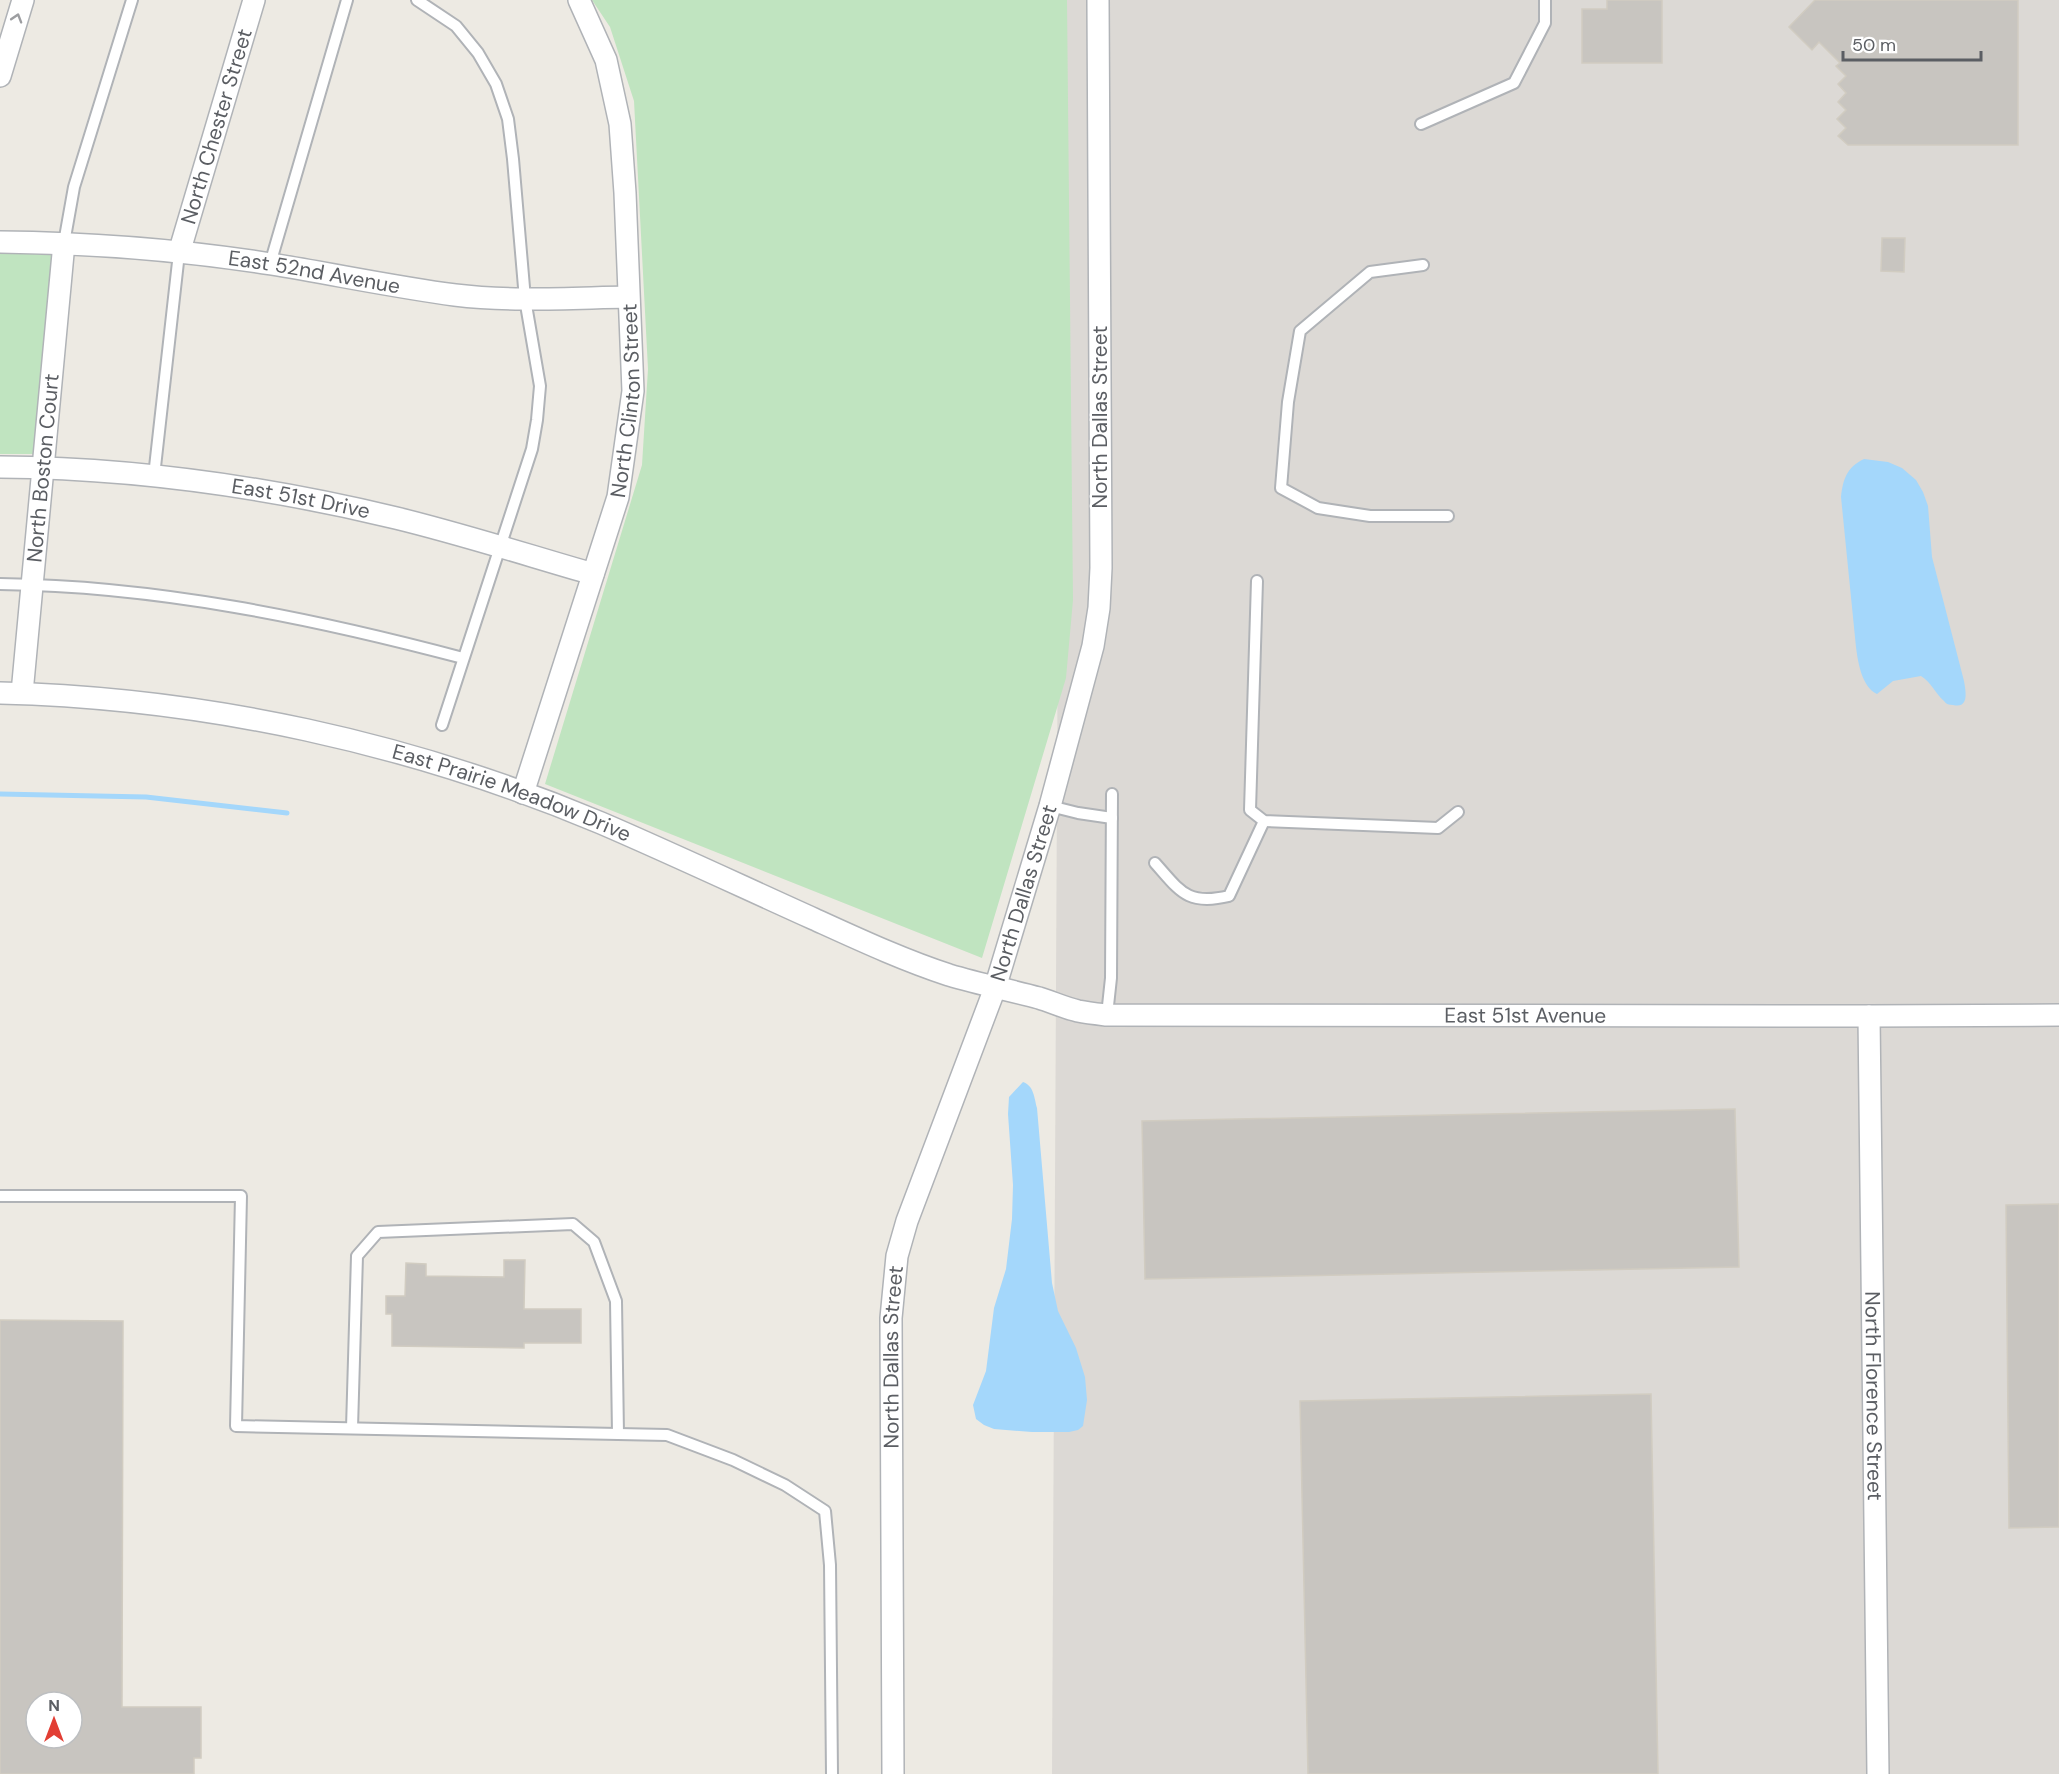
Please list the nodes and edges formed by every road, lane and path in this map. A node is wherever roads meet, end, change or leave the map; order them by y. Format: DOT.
graph roads {
  1 [pos="23,0"];
  2 [pos="132,0"];
  3 [pos="254,0"];
  4 [pos="347,0"];
  5 [pos="417,0"];
  6 [pos="579,0"];
  7 [pos="1098,0"];
  8 [pos="1545,0"];
  9 [pos="0,76"];
  10 [pos="1421,124"];
  11 [pos="0,242"];
  12 [pos="64,243"];
  13 [pos="178,253"];
  14 [pos="270,264"];
  15 [pos="1423,266"];
  16 [pos="628,297"];
  17 [pos="525,299"];
  18 [pos="0,467"];
  19 [pos="44,467"];
  20 [pos="154,476"];
  21 [pos="1448,516"];
  22 [pos="500,546"];
  23 [pos="593,574"];
  24 [pos="1257,581"];
  25 [pos="0,584"];
  26 [pos="33,586"];
  27 [pos="463,658"];
  28 [pos="0,693"];
  29 [pos="22,693"];
  30 [pos="442,726"];
  31 [pos="523,793"];
  32 [pos="1112,794"];
  33 [pos="1050,806"];
  34 [pos="1458,812"];
  35 [pos="1112,818"];
  36 [pos="1264,821"];
  37 [pos="1155,862"];
  38 [pos="995,988"];
  39 [pos="1107,1015"];
  40 [pos="2059,1015"];
  41 [pos="1869,1016"];
  42 [pos="0,1196"];
  43 [pos="352,1428"];
  44 [pos="618,1434"];
  45 [pos="832,1774"];
  46 [pos="893,1774"];
  47 [pos="1878,1774"];
  9 -- 1 [label="street, one-way"];
  2 -- 12 [label="lane"];
  3 -- 13 [label="street, North Chester Street"];
  4 -- 14 [label="lane"];
  5 -- 17 [label="lane"];
  6 -- 16 [label="street, North Clinton Street"];
  7 -- 33 [label="street, North Dallas Street"];
  8 -- 10 [label="lane"];
  11 -- 12 [label="street, East 52nd Avenue"];
  12 -- 13 [label="street, East 52nd Avenue"];
  12 -- 19 [label="street, North Boston Court"];
  13 -- 14 [label="street, East 52nd Avenue"];
  13 -- 20 [label="lane"];
  14 -- 17 [label="street, East 52nd Avenue"];
  15 -- 21 [label="lane"];
  16 -- 17 [label="street, East 52nd Avenue"];
  16 -- 23 [label="street, North Clinton Street"];
  17 -- 22 [label="lane"];
  18 -- 19 [label="street, East 51st Drive"];
  19 -- 20 [label="street, East 51st Drive"];
  19 -- 26 [label="street, North Boston Court"];
  20 -- 22 [label="street, East 51st Drive"];
  22 -- 23 [label="street, East 51st Drive"];
  22 -- 27 [label="lane"];
  23 -- 31 [label="street, North Clinton Street"];
  24 -- 36 [label="lane"];
  25 -- 26 [label="lane"];
  26 -- 27 [label="lane"];
  26 -- 29 [label="street, North Boston Court"];
  27 -- 30 [label="lane"];
  28 -- 29 [label="street, East Prairie Meadow Drive"];
  29 -- 31 [label="street, East Prairie Meadow Drive"];
  31 -- 38 [label="street, East Prairie Meadow Drive"];
  32 -- 35 [label="lane"];
  33 -- 35 [label="lane"];
  33 -- 38 [label="street, North Dallas Street"];
  34 -- 36 [label="lane"];
  35 -- 39 [label="lane"];
  36 -- 37 [label="lane"];
  38 -- 39 [label="street, East 51st Avenue"];
  38 -- 46 [label="street, North Dallas Street"];
  39 -- 41 [label="street, East 51st Avenue"];
  40 -- 41 [label="street, East 51st Avenue"];
  41 -- 47 [label="street, North Florence Street"];
  42 -- 43 [label="lane"];
  43 -- 44 [label="lane"];
  43 -- 44 [label="lane"];
  44 -- 45 [label="lane"];
}
